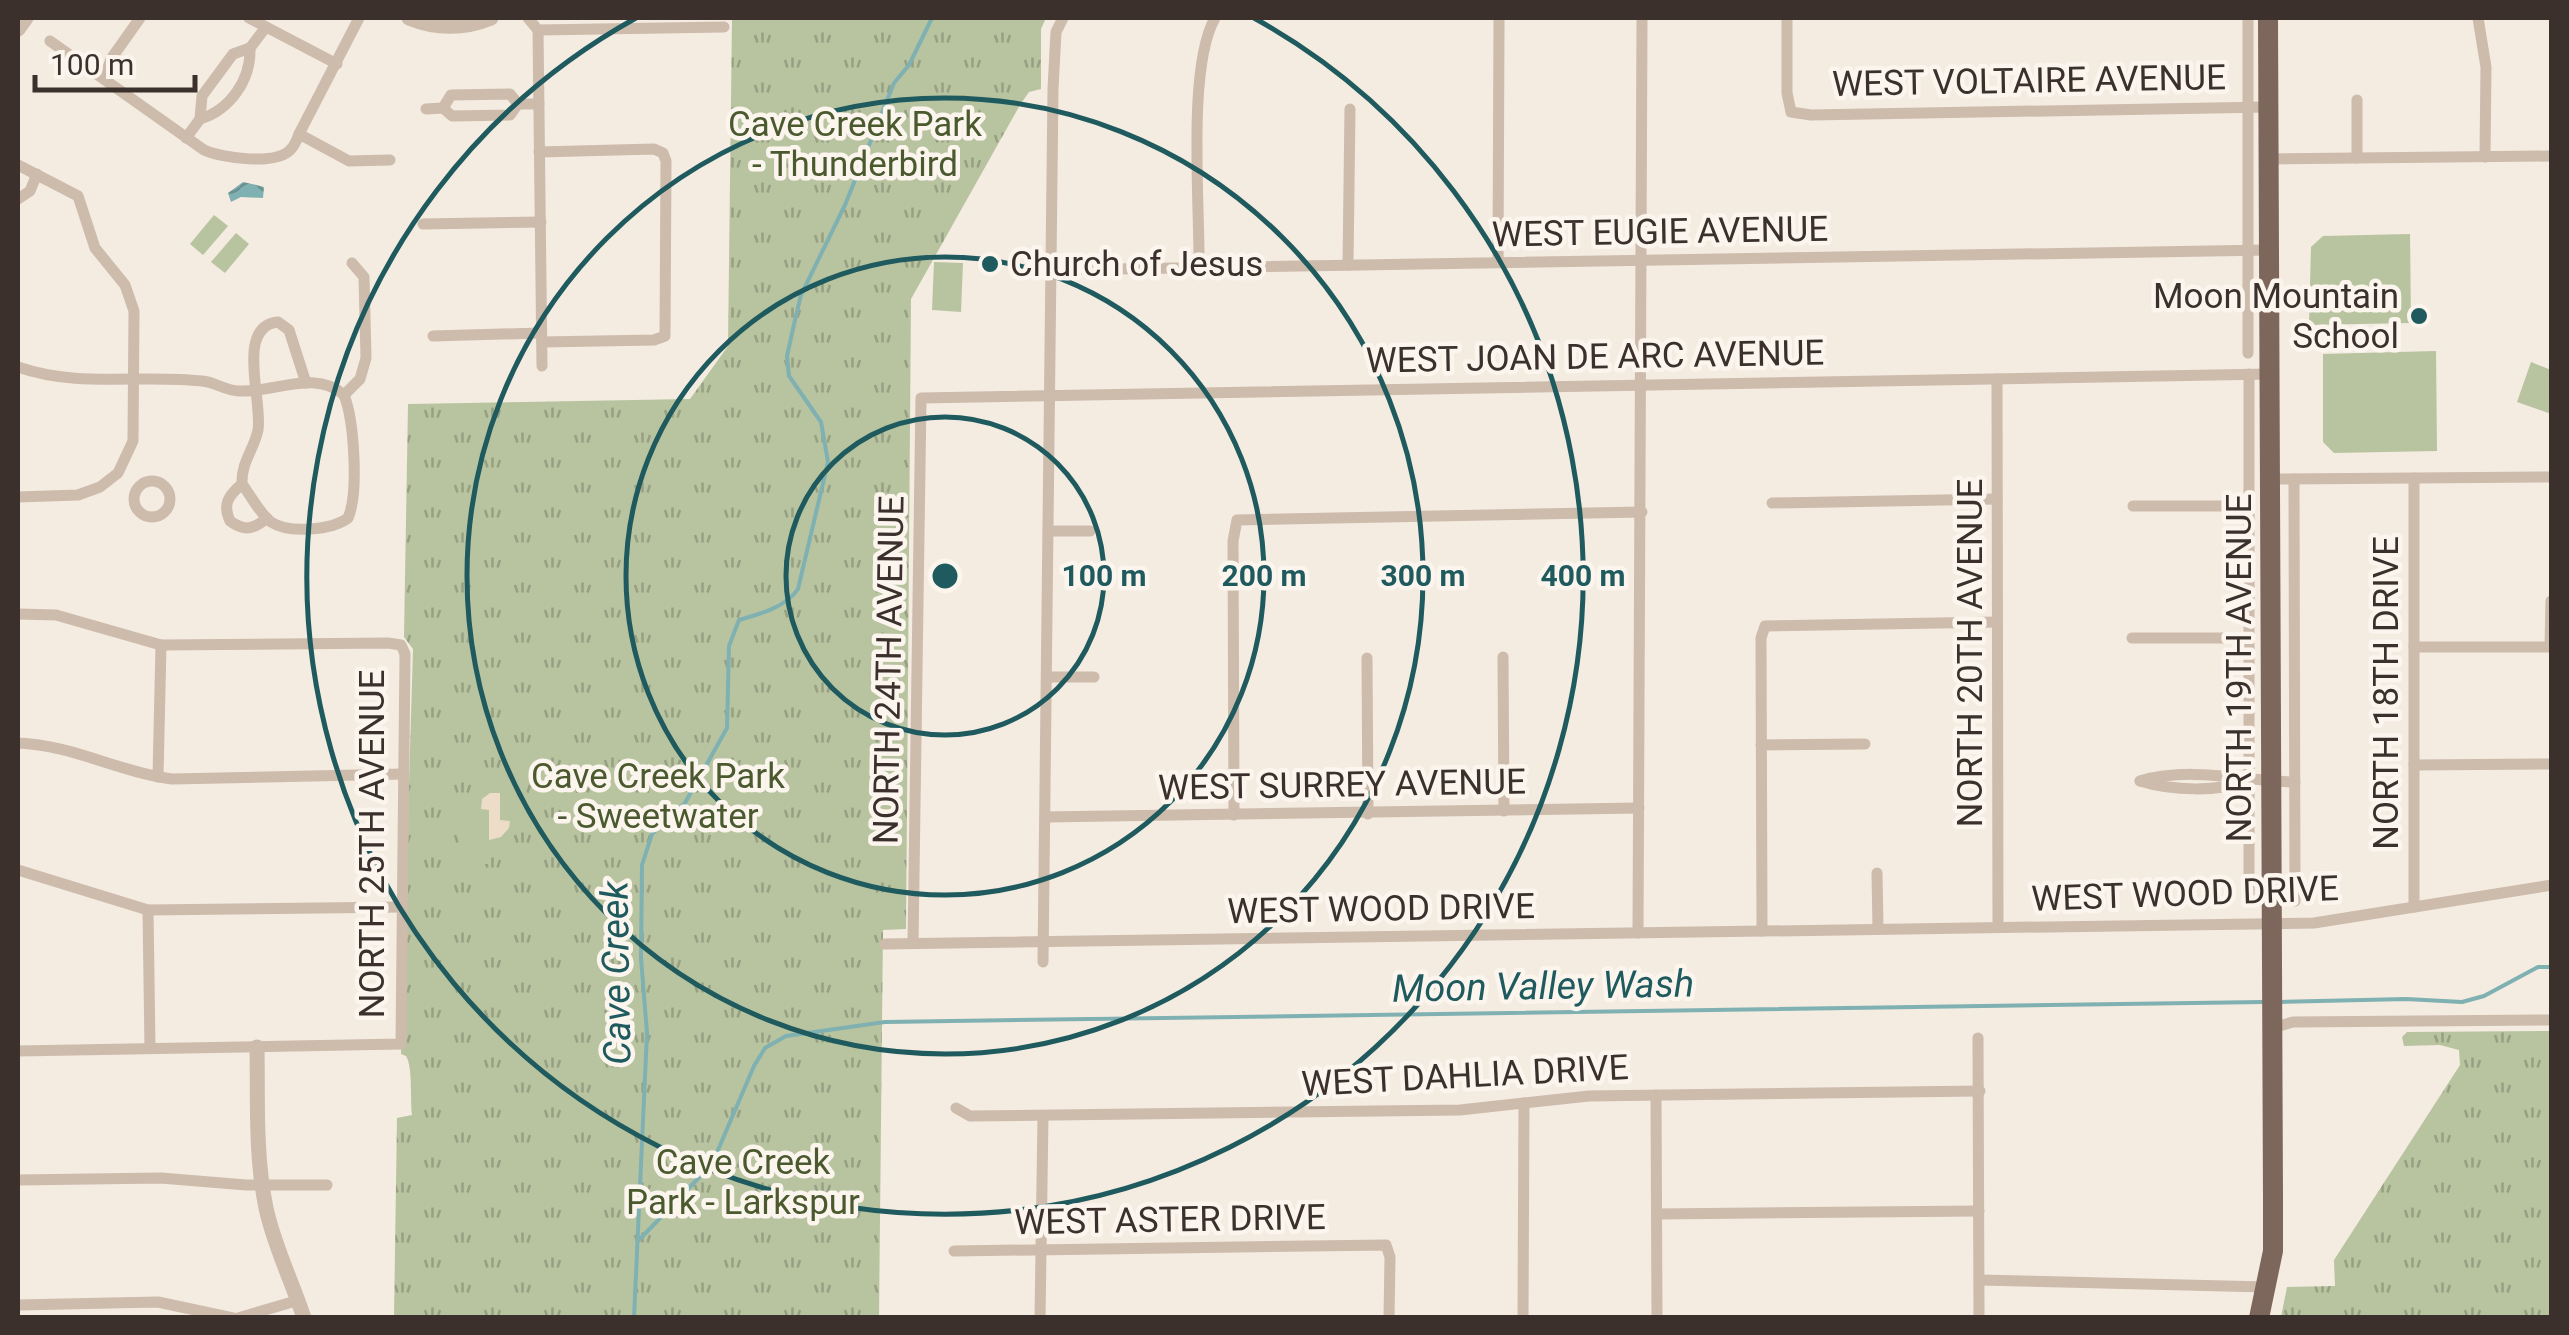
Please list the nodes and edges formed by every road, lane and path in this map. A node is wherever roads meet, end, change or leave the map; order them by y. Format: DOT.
graph roads {
  1 [pos="26,18"];
  2 [pos="140,18"];
  3 [pos="250,18"];
  4 [pos="359,18"];
  5 [pos="409,18"];
  6 [pos="491,18"];
  7 [pos="528,18"];
  8 [pos="1063,18"];
  9 [pos="1215,18"];
  10 [pos="1499,18"];
  11 [pos="1642,18"];
  12 [pos="1788,18"];
  13 [pos="2478,18"];
  14 [pos="2258,19"];
  15 [pos="677,22"];
  16 [pos="266,27"];
  17 [pos="724,27"];
  18 [pos="18,30"];
  19 [pos="538,30"];
  20 [pos="50,41"];
  21 [pos="250,48"];
  22 [pos="337,64"];
  23 [pos="104,80"];
  24 [pos="2357,100"];
  25 [pos="518,104"];
  26 [pos="539,104"];
  27 [pos="2259,107"];
  28 [pos="443,108"];
  29 [pos="426,109"];
  30 [pos="1350,109"];
  31 [pos="200,119"];
  32 [pos="299,134"];
  33 [pos="186,138"];
  34 [pos="539,152"];
  35 [pos="2552,156"];
  36 [pos="2485,157"];
  37 [pos="2357,158"];
  38 [pos="2268,159"];
  39 [pos="390,160"];
  40 [pos="18,165"];
  41 [pos="37,174"];
  42 [pos="18,199"];
  43 [pos="541,222"];
  44 [pos="423,224"];
  45 [pos="2259,250"];
  46 [pos="1641,260"];
  47 [pos="352,262"];
  48 [pos="1498,262"];
  49 [pos="1348,265"];
  50 [pos="1199,268"];
  51 [pos="1052,270"];
  52 [pos="434,336"];
  53 [pos="542,338"];
  54 [pos="2248,354"];
  55 [pos="542,366"];
  56 [pos="18,367"];
  57 [pos="2260,374"];
  58 [pos="1996,379"];
  59 [pos="134,380"];
  60 [pos="306,383"];
  61 [pos="1640,384"];
  62 [pos="256,389"];
  63 [pos="344,394"];
  64 [pos="1050,394"];
  65 [pos="921,398"];
  66 [pos="118,474"];
  67 [pos="2552,477"];
  68 [pos="2414,478"];
  69 [pos="2294,479"];
  70 [pos="2272,480"];
  71 [pos="242,484"];
  72 [pos="138,488"];
  73 [pos="18,497"];
  74 [pos="1997,500"];
  75 [pos="1772,503"];
  76 [pos="2133,506"];
  77 [pos="2248,506"];
  78 [pos="1642,512"];
  79 [pos="267,518"];
  80 [pos="1048,531"];
  81 [pos="1090,532"];
  82 [pos="2551,601"];
  83 [pos="18,614"];
  84 [pos="1996,622"];
  85 [pos="2132,638"];
  86 [pos="2248,638"];
  87 [pos="162,646"];
  88 [pos="2414,647"];
  89 [pos="2551,647"];
  90 [pos="1504,657"];
  91 [pos="1367,658"];
  92 [pos="1047,676"];
  93 [pos="1094,676"];
  94 [pos="18,743"];
  95 [pos="1865,744"];
  96 [pos="1761,745"];
  97 [pos="2414,764"];
  98 [pos="2552,764"];
  99 [pos="404,774"];
  100 [pos="158,777"];
  101 [pos="2260,781"];
  102 [pos="2295,782"];
  103 [pos="1639,808"];
  104 [pos="1504,810"];
  105 [pos="1368,814"];
  106 [pos="1234,815"];
  107 [pos="1045,817"];
  108 [pos="18,870"];
  109 [pos="1877,873"];
  110 [pos="2552,885"];
  111 [pos="2250,895"];
  112 [pos="2295,901"];
  113 [pos="402,907"];
  114 [pos="2414,908"];
  115 [pos="148,910"];
  116 [pos="2272,923"];
  117 [pos="1998,927"];
  118 [pos="1878,928"];
  119 [pos="1762,931"];
  120 [pos="1638,933"];
  121 [pos="1043,942"];
  122 [pos="913,943"];
  123 [pos="884,944"];
  124 [pos="1043,962"];
  125 [pos="2272,1020"];
  126 [pos="2552,1024"];
  127 [pos="1978,1038"];
  128 [pos="257,1046"];
  129 [pos="150,1048"];
  130 [pos="18,1051"];
  131 [pos="1980,1091"];
  132 [pos="1656,1095"];
  133 [pos="1524,1104"];
  134 [pos="956,1108"];
  135 [pos="1043,1116"];
  136 [pos="18,1180"];
  137 [pos="262,1185"];
  138 [pos="327,1185"];
  139 [pos="1979,1211"];
  140 [pos="1657,1214"];
  141 [pos="1041,1250"];
  142 [pos="954,1251"];
  143 [pos="1978,1280"];
  144 [pos="2266,1287"];
  145 [pos="298,1300"];
  146 [pos="18,1305"];
  147 [pos="236,1318"];
  148 [pos="304,1318"];
  149 [pos="1040,1318"];
  150 [pos="1389,1318"];
  151 [pos="1522,1318"];
  152 [pos="1656,1318"];
  153 [pos="1979,1318"];
  154 [pos="2259,1318"];
  1 -- 18 [label="street"];
  2 -- 23 [label="street"];
  3 -- 16 [label="street"];
  4 -- 22 [label="street"];
  5 -- 6 [label="street"];
  7 -- 19 [label="street"];
  8 -- 51 [label="street"];
  9 -- 50 [label="street"];
  10 -- 48 [label="street"];
  11 -- 46 [label="street"];
  12 -- 27 [label="street, WEST VOLTAIRE AVENUE"];
  13 -- 36 [label="street"];
  14 -- 27 [label="main road, NORTH 19TH AVENUE"];
  15 -- 17 [label="street"];
  15 -- 19 [label="street"];
  16 -- 21 [label="street"];
  16 -- 22 [label="street"];
  19 -- 26 [label="street"];
  20 -- 23 [label="street"];
  21 -- 31 [label="street"];
  21 -- 31 [label="street"];
  22 -- 32 [label="street"];
  23 -- 33 [label="street"];
  24 -- 37 [label="street"];
  25 -- 26 [label="street"];
  25 -- 28 [label="street"];
  25 -- 28 [label="street"];
  26 -- 34 [label="street"];
  27 -- 38 [label="main road, NORTH 19TH AVENUE"];
  27 -- 45 [label="street, NORTH 19TH AVENUE"];
  28 -- 29 [label="street"];
  30 -- 49 [label="street"];
  31 -- 33 [label="street"];
  32 -- 33 [label="street"];
  32 -- 39 [label="street"];
  34 -- 43 [label="street"];
  34 -- 53 [label="street"];
  35 -- 36 [label="street"];
  36 -- 37 [label="street"];
  37 -- 38 [label="street"];
  38 -- 45 [label="main road, NORTH 19TH AVENUE"];
  40 -- 41 [label="street"];
  41 -- 42 [label="street"];
  41 -- 59 [label="street"];
  43 -- 44 [label="street"];
  43 -- 53 [label="street"];
  45 -- 46 [label="street, WEST EUGIE AVENUE"];
  45 -- 54 [label="street, NORTH 19TH AVENUE"];
  45 -- 57 [label="main road, NORTH 19TH AVENUE"];
  46 -- 48 [label="street, WEST EUGIE AVENUE"];
  46 -- 61 [label="street"];
  47 -- 63 [label="street"];
  48 -- 49 [label="street, WEST EUGIE AVENUE"];
  49 -- 50 [label="street, WEST EUGIE AVENUE"];
  50 -- 51 [label="street, WEST EUGIE AVENUE"];
  51 -- 64 [label="street"];
  52 -- 53 [label="street"];
  53 -- 55 [label="street"];
  56 -- 59 [label="street"];
  57 -- 58 [label="street, WEST JOAN DE ARC AVENUE"];
  57 -- 70 [label="main road, NORTH 19TH AVENUE"];
  57 -- 77 [label="street, NORTH 19TH AVENUE"];
  58 -- 61 [label="street, WEST JOAN DE ARC AVENUE"];
  58 -- 74 [label="street, NORTH 20TH AVENUE"];
  59 -- 62 [label="street"];
  59 -- 66 [label="street"];
  60 -- 62 [label="street"];
  60 -- 62 [label="street"];
  60 -- 63 [label="street"];
  61 -- 64 [label="street, WEST JOAN DE ARC AVENUE"];
  61 -- 78 [label="street"];
  62 -- 71 [label="street"];
  63 -- 79 [label="street"];
  64 -- 65 [label="street, WEST JOAN DE ARC AVENUE"];
  64 -- 80 [label="street"];
  65 -- 122 [label="street, NORTH 24TH AVENUE"];
  66 -- 72 [label="street"];
  66 -- 73 [label="street"];
  67 -- 68 [label="street"];
  68 -- 69 [label="street"];
  68 -- 88 [label="street, NORTH 18TH DRIVE"];
  69 -- 70 [label="street"];
  69 -- 102 [label="street, NORTH 19TH AVENUE"];
  70 -- 101 [label="main road, NORTH 19TH AVENUE"];
  71 -- 79 [label="street"];
  71 -- 79 [label="street"];
  74 -- 75 [label="street"];
  74 -- 84 [label="street, NORTH 20TH AVENUE"];
  76 -- 77 [label="street"];
  77 -- 86 [label="street, NORTH 19TH AVENUE"];
  78 -- 103 [label="street"];
  78 -- 106 [label="street"];
  80 -- 81 [label="street"];
  80 -- 92 [label="street"];
  82 -- 89 [label="street"];
  83 -- 87 [label="street"];
  84 -- 96 [label="street"];
  84 -- 117 [label="street, NORTH 20TH AVENUE"];
  85 -- 86 [label="street"];
  86 -- 101 [label="street, NORTH 19TH AVENUE"];
  87 -- 99 [label="street, NORTH 25TH AVENUE"];
  87 -- 100 [label="street"];
  88 -- 89 [label="street"];
  88 -- 97 [label="street, NORTH 18TH DRIVE"];
  90 -- 104 [label="street"];
  91 -- 105 [label="street"];
  92 -- 93 [label="street"];
  92 -- 107 [label="street"];
  94 -- 100 [label="street"];
  95 -- 96 [label="street"];
  96 -- 119 [label="street"];
  97 -- 98 [label="street"];
  97 -- 114 [label="street, NORTH 18TH DRIVE"];
  99 -- 100 [label="street"];
  99 -- 113 [label="street, NORTH 25TH AVENUE"];
  101 -- 101 [label="street"];
  101 -- 102 [label="street"];
  101 -- 111 [label="street, NORTH 19TH AVENUE"];
  101 -- 116 [label="main road, NORTH 19TH AVENUE"];
  102 -- 112 [label="street, NORTH 19TH AVENUE"];
  103 -- 104 [label="street, WEST SURREY AVENUE"];
  103 -- 120 [label="street"];
  104 -- 105 [label="street, WEST SURREY AVENUE"];
  105 -- 106 [label="street, WEST SURREY AVENUE"];
  106 -- 107 [label="street, WEST SURREY AVENUE"];
  107 -- 121 [label="street"];
  108 -- 115 [label="street"];
  109 -- 118 [label="street"];
  110 -- 114 [label="street, WEST WOOD DRIVE"];
  113 -- 115 [label="street"];
  113 -- 128 [label="street, NORTH 25TH AVENUE"];
  114 -- 116 [label="street, WEST WOOD DRIVE"];
  115 -- 129 [label="street"];
  116 -- 117 [label="street, WEST WOOD DRIVE"];
  116 -- 125 [label="main road, NORTH 19TH AVENUE"];
  117 -- 118 [label="street, WEST WOOD DRIVE"];
  118 -- 119 [label="street, WEST WOOD DRIVE"];
  119 -- 120 [label="street, WEST WOOD DRIVE"];
  120 -- 121 [label="street, WEST WOOD DRIVE"];
  121 -- 122 [label="street, WEST WOOD DRIVE"];
  121 -- 124 [label="street"];
  122 -- 123 [label="street, WEST WOOD DRIVE"];
  125 -- 126 [label="street"];
  125 -- 144 [label="main road, NORTH 19TH AVENUE"];
  127 -- 131 [label="street"];
  128 -- 129 [label="street"];
  128 -- 137 [label="street"];
  129 -- 130 [label="street"];
  131 -- 132 [label="street, WEST DAHLIA DRIVE"];
  131 -- 139 [label="street"];
  132 -- 133 [label="street, WEST DAHLIA DRIVE"];
  132 -- 140 [label="street"];
  133 -- 135 [label="street, WEST DAHLIA DRIVE"];
  133 -- 151 [label="street"];
  134 -- 135 [label="street, WEST DAHLIA DRIVE"];
  135 -- 141 [label="street"];
  136 -- 137 [label="street"];
  137 -- 138 [label="street"];
  137 -- 145 [label="street"];
  139 -- 140 [label="street"];
  139 -- 143 [label="street"];
  140 -- 152 [label="street"];
  141 -- 142 [label="street, WEST ASTER DRIVE"];
  141 -- 149 [label="street"];
  141 -- 150 [label="street, WEST ASTER DRIVE"];
  143 -- 144 [label="street"];
  143 -- 153 [label="street"];
  144 -- 154 [label="main road, NORTH 19TH AVENUE"];
  145 -- 147 [label="street"];
  145 -- 148 [label="street"];
  146 -- 147 [label="street"];
}
